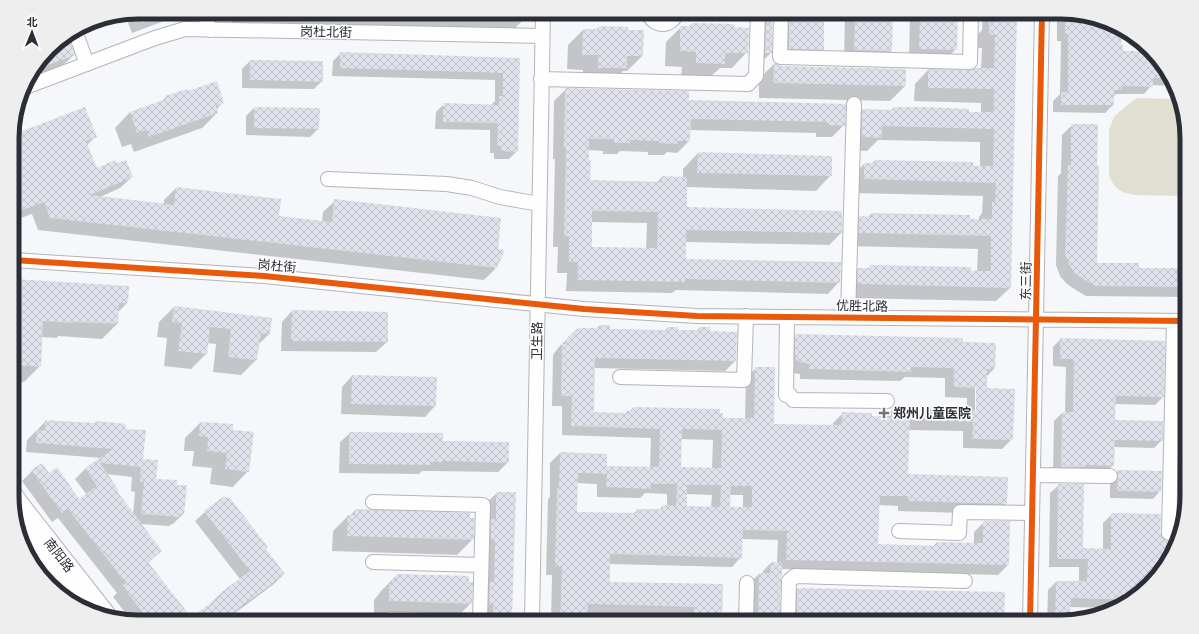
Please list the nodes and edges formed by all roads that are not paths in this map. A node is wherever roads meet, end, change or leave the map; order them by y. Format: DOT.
graph roads {
  1 [pos="206,19"];
  2 [pos="543,19"];
  3 [pos="652,19"];
  4 [pos="674,19"];
  5 [pos="758,19"];
  6 [pos="781,19"];
  7 [pos="971,19"];
  8 [pos="1042,19"];
  9 [pos="210,30"];
  10 [pos="77,36"];
  11 [pos="542,36"];
  12 [pos="87,64"];
  13 [pos="541,79"];
  14 [pos="31,85"];
  15 [pos="854,104"];
  16 [pos="328,179"];
  17 [pos="539,204"];
  18 [pos="19,260"];
  19 [pos="538,305"];
  20 [pos="746,316"];
  21 [pos="787,317"];
  22 [pos="848,317"];
  23 [pos="1036,319"];
  24 [pos="1180,321"];
  25 [pos="620,376"];
  26 [pos="887,401"];
  27 [pos="1033,475"];
  28 [pos="1110,476"];
  29 [pos="373,502"];
  30 [pos="20,505"];
  31 [pos="1032,514"];
  32 [pos="899,531"];
  33 [pos="1169,533"];
  34 [pos="30,545"];
  35 [pos="373,562"];
  36 [pos="481,565"];
  37 [pos="965,581"];
  38 [pos="747,583"];
  39 [pos="63,588"];
  40 [pos="102,609"];
  41 [pos="480,615"];
  42 [pos="532,615"];
  43 [pos="746,615"];
  44 [pos="788,615"];
  45 [pos="1030,615"];
  1 -- 9 [label="street"];
  2 -- 11 [label="street, 卫生路"];
  3 -- 4 [label="street"];
  5 -- 13 [label="street"];
  6 -- 7 [label="street"];
  8 -- 23 [label="street, 东三街"];
  9 -- 11 [label="street, 岗杜北街"];
  9 -- 12 [label="street, 岗杜北街"];
  10 -- 12 [label="street"];
  11 -- 13 [label="street, 卫生路"];
  12 -- 14 [label="street, 岗杜北街"];
  13 -- 17 [label="street, 卫生路"];
  15 -- 22 [label="street"];
  16 -- 17 [label="street"];
  17 -- 19 [label="street, 卫生路"];
  18 -- 19 [label="street, 岗杜街"];
  19 -- 20 [label="street, 优胜北路"];
  19 -- 42 [label="street, 卫生路"];
  20 -- 21 [label="street, 优胜北路"];
  20 -- 25 [label="street"];
  21 -- 22 [label="street, 优胜北路"];
  21 -- 26 [label="street"];
  22 -- 23 [label="street, 优胜北路"];
  23 -- 24 [label="street, 优胜北路"];
  23 -- 27 [label="street, 东三街"];
  24 -- 33 [label="street"];
  27 -- 28 [label="street"];
  27 -- 31 [label="street, 东三街"];
  29 -- 36 [label="street"];
  30 -- 40 [label="main road, 南阳路"];
  31 -- 32 [label="street"];
  31 -- 45 [label="street, 东三街"];
  34 -- 39 [label="main road, 南阳路"];
  35 -- 36 [label="street"];
  36 -- 41 [label="street"];
  37 -- 44 [label="street"];
  38 -- 43 [label="street"];
}
